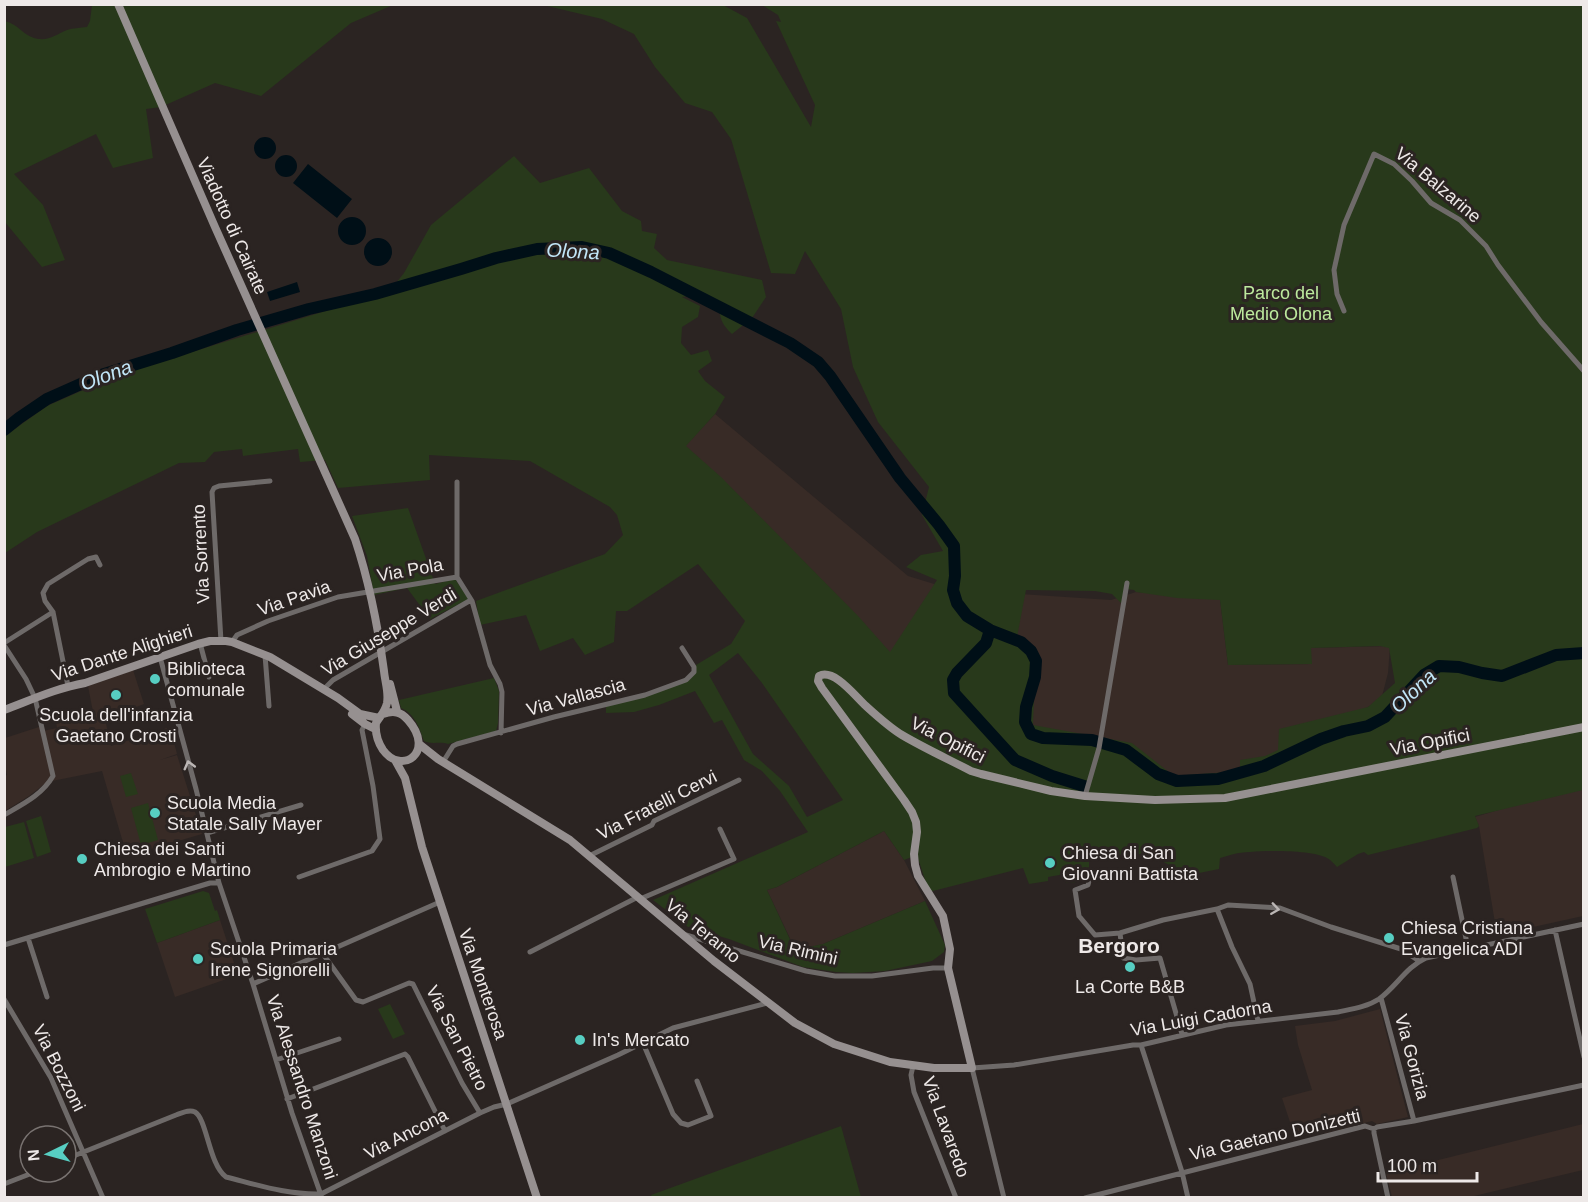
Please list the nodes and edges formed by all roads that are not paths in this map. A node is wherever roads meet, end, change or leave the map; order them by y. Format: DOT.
graph roads {
  1 [pos="117,4"];
  2 [pos="1344,311"];
  3 [pos="1584,371"];
  4 [pos="270,481"];
  5 [pos="457,482"];
  6 [pos="100,565"];
  7 [pos="457,577"];
  8 [pos="1127,583"];
  9 [pos="370,593"];
  10 [pos="471,600"];
  11 [pos="53,612"];
  12 [pos="220,640"];
  13 [pos="232,642"];
  14 [pos="200,643"];
  15 [pos="4,644"];
  16 [pos="682,648"];
  17 [pos="265,655"];
  18 [pos="382,655"];
  19 [pos="160,657"];
  20 [pos="209,677"];
  21 [pos="68,686"];
  22 [pos="324,690"];
  23 [pos="35,698"];
  24 [pos="344,703"];
  25 [pos="269,706"];
  26 [pos="4,710"];
  27 [pos="397,711"];
  28 [pos="381,716"];
  29 [pos="365,724"];
  30 [pos="1584,727"];
  31 [pos="375,729"];
  32 [pos="501,733"];
  33 [pos="419,744"];
  34 [pos="416,755"];
  35 [pos="395,760"];
  36 [pos="406,760"];
  37 [pos="441,760"];
  38 [pos="405,778"];
  39 [pos="739,780"];
  40 [pos="1085,796"];
  41 [pos="301,805"];
  42 [pos="4,815"];
  43 [pos="720,828"];
  44 [pos="207,833"];
  45 [pos="589,856"];
  46 [pos="299,877"];
  47 [pos="1090,877"];
  48 [pos="1453,877"];
  49 [pos="219,883"];
  50 [pos="639,898"];
  51 [pos="440,902"];
  52 [pos="1217,909"];
  53 [pos="1584,924"];
  54 [pos="1555,930"];
  55 [pos="681,933"];
  56 [pos="1120,933"];
  57 [pos="28,938"];
  58 [pos="4,945"];
  59 [pos="1468,948"];
  60 [pos="530,952"];
  61 [pos="323,954"];
  62 [pos="1419,961"];
  63 [pos="948,968"];
  64 [pos="253,984"];
  65 [pos="47,997"];
  66 [pos="1381,998"];
  67 [pos="4,999"];
  68 [pos="767,1003"];
  69 [pos="1258,1021"];
  70 [pos="1182,1034"];
  71 [pos="339,1039"];
  72 [pos="643,1043"];
  73 [pos="1141,1045"];
  74 [pos="1584,1057"];
  75 [pos="276,1060"];
  76 [pos="913,1066"];
  77 [pos="972,1068"];
  78 [pos="697,1081"];
  79 [pos="1584,1085"];
  80 [pos="287,1099"];
  81 [pos="507,1104"];
  82 [pos="480,1113"];
  83 [pos="1413,1121"];
  84 [pos="1374,1129"];
  85 [pos="445,1131"];
  86 [pos="83,1152"];
  87 [pos="78,1154"];
  88 [pos="1182,1172"];
  89 [pos="18,1179"];
  90 [pos="4,1184"];
  91 [pos="321,1196"];
  92 [pos="103,1197"];
  93 [pos="537,1197"];
  94 [pos="956,1197"];
  95 [pos="1004,1197"];
  96 [pos="1085,1197"];
  97 [pos="1188,1197"];
  98 [pos="1388,1197"];
  1 -- 9 [label="street, Viadotto di Cairate"];
  2 -- 3 [label="street, Via Balzarine"];
  4 -- 12 [label="street, Via Sorrento"];
  5 -- 7 [label="street"];
  6 -- 11 [label="street"];
  7 -- 9 [label="street, Via Pola"];
  7 -- 10 [label="street"];
  8 -- 40 [label="street"];
  9 -- 13 [label="street, Via Pavia"];
  9 -- 18 [label="street, Viadotto di Cairate"];
  10 -- 18 [label="street, Via Giuseppe Verdi"];
  10 -- 32 [label="street"];
  11 -- 15 [label="street"];
  11 -- 21 [label="street"];
  12 -- 13 [label="street, Via Dante Alighieri"];
  12 -- 14 [label="street, Via Dante Alighieri"];
  13 -- 17 [label="street, Via Dante Alighieri"];
  14 -- 19 [label="street, Via Dante Alighieri"];
  14 -- 20 [label="street"];
  15 -- 23 [label="street"];
  16 -- 32 [label="street, Via Vallascia"];
  17 -- 22 [label="street, Via Dante Alighieri"];
  17 -- 25 [label="street"];
  18 -- 22 [label="street, Via Giuseppe Verdi"];
  18 -- 27 [label="street"];
  18 -- 28 [label="street"];
  19 -- 21 [label="street, Via Dante Alighieri"];
  44 -- 19 [label="street, Via Alessandro Manzoni, one-way"];
  21 -- 23 [label="street, Via Dante Alighieri"];
  22 -- 24 [label="street, Via Dante Alighieri"];
  23 -- 26 [label="street, Via Dante Alighieri"];
  23 -- 42 [label="street"];
  24 -- 28 [label="street, Via Dante Alighieri"];
  24 -- 29 [label="street, Via Dante Alighieri"];
  27 -- 28 [label="street"];
  27 -- 33 [label="street"];
  28 -- 31 [label="street"];
  29 -- 31 [label="street, Via Dante Alighieri"];
  29 -- 46 [label="street"];
  30 -- 40 [label="street, Via Opifici"];
  31 -- 35 [label="street"];
  32 -- 37 [label="street, Via Vallascia"];
  33 -- 34 [label="street"];
  33 -- 37 [label="street, Via Teramo"];
  34 -- 36 [label="street"];
  34 -- 37 [label="street, Via Teramo"];
  35 -- 36 [label="street"];
  35 -- 38 [label="street, Via Monterosa"];
  36 -- 38 [label="street, Via Monterosa"];
  37 -- 45 [label="street, Via Teramo"];
  38 -- 51 [label="street, Via Monterosa"];
  39 -- 45 [label="street, Via Fratelli Cervi"];
  40 -- 63 [label="street, Via Opifici"];
  41 -- 44 [label="street"];
  43 -- 50 [label="street"];
  44 -- 49 [label="street, Via Alessandro Manzoni"];
  45 -- 50 [label="street, Via Teramo"];
  47 -- 56 [label="street"];
  48 -- 59 [label="street"];
  49 -- 57 [label="street"];
  49 -- 64 [label="street, Via Alessandro Manzoni"];
  50 -- 55 [label="street, Via Teramo"];
  50 -- 60 [label="street"];
  51 -- 61 [label="street"];
  51 -- 81 [label="street, Via Monterosa"];
  52 -- 56 [label="street"];
  52 -- 62 [label="street, one-way"];
  52 -- 69 [label="street"];
  53 -- 54 [label="street"];
  54 -- 59 [label="street"];
  54 -- 74 [label="street"];
  55 -- 63 [label="street, Via Rimini"];
  55 -- 68 [label="street, Via Teramo"];
  56 -- 70 [label="street"];
  57 -- 58 [label="street"];
  57 -- 65 [label="street"];
  59 -- 62 [label="street"];
  61 -- 64 [label="street"];
  61 -- 82 [label="street, Via San Pietro"];
  62 -- 66 [label="street, Via Luigi Cadorna"];
  63 -- 77 [label="street, Via Opifici"];
  64 -- 75 [label="street, Via Alessandro Manzoni"];
  66 -- 69 [label="street, Via Luigi Cadorna"];
  66 -- 83 [label="street, Via Gorizia"];
  67 -- 86 [label="street, Via Bozzoni"];
  68 -- 72 [label="street, Via Ancona"];
  68 -- 76 [label="street, Via Teramo"];
  69 -- 70 [label="street, Via Luigi Cadorna"];
  70 -- 73 [label="street, Via Luigi Cadorna"];
  71 -- 75 [label="street"];
  72 -- 78 [label="street"];
  72 -- 81 [label="street, Via Ancona"];
  73 -- 77 [label="street, Via Luigi Cadorna"];
  73 -- 88 [label="street"];
  75 -- 80 [label="street, Via Alessandro Manzoni"];
  76 -- 77 [label="street, Via Teramo"];
  76 -- 94 [label="street, Via Lavaredo"];
  77 -- 95 [label="street"];
  79 -- 83 [label="street"];
  80 -- 85 [label="street"];
  80 -- 91 [label="street, Via Alessandro Manzoni"];
  81 -- 82 [label="street, Via Ancona"];
  81 -- 93 [label="street, Via Monterosa"];
  82 -- 85 [label="street, Via Ancona"];
  83 -- 84 [label="street, Via Gorizia"];
  84 -- 88 [label="street, Via Gaetano Donizetti"];
  84 -- 98 [label="street"];
  85 -- 91 [label="street, Via Ancona"];
  86 -- 87 [label="street"];
  86 -- 91 [label="street"];
  86 -- 92 [label="street, Via Bozzoni"];
  88 -- 96 [label="street, Via Gaetano Donizetti"];
  88 -- 97 [label="street"];
  89 -- 90 [label="street"];
}
